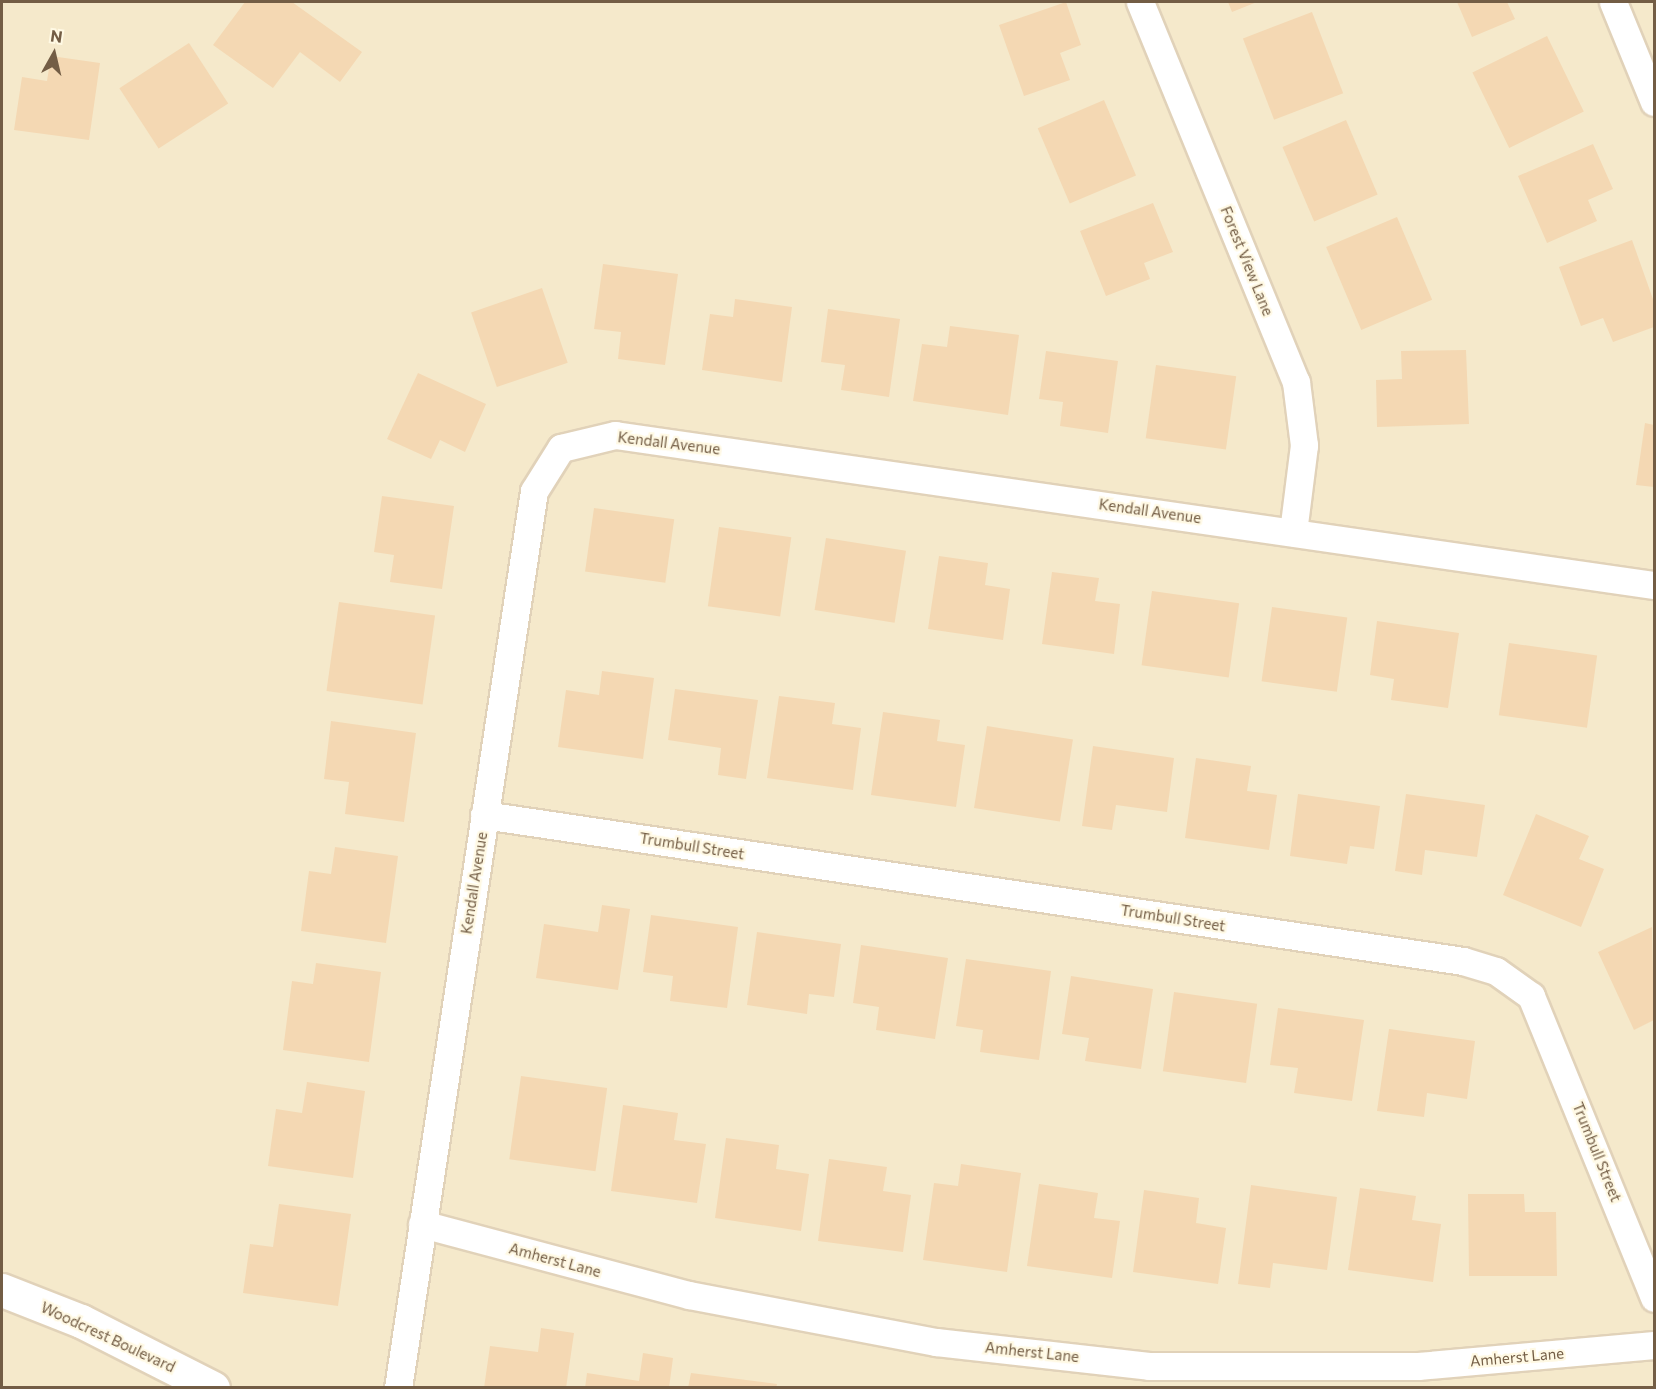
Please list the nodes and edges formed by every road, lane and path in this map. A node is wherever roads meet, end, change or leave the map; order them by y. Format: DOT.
graph roads {
  1 [pos="1140,2"];
  2 [pos="1613,2"];
  3 [pos="1654,102"];
  4 [pos="1293,532"];
  5 [pos="1654,585"];
  6 [pos="484,815"];
  7 [pos="422,1224"];
  8 [pos="2,1290"];
  9 [pos="1654,1298"];
  10 [pos="1654,1345"];
  11 [pos="213,1388"];
  12 [pos="398,1388"];
  1 -- 4 [label="street, Forest View Lane"];
  2 -- 3 [label="street"];
  4 -- 5 [label="street, Kendall Avenue"];
  4 -- 6 [label="street, Kendall Avenue"];
  6 -- 7 [label="street, Kendall Avenue"];
  6 -- 9 [label="street, Trumbull Street"];
  7 -- 10 [label="street, Amherst Lane"];
  7 -- 12 [label="street, Kendall Avenue"];
  8 -- 11 [label="street, Woodcrest Boulevard"];
}
